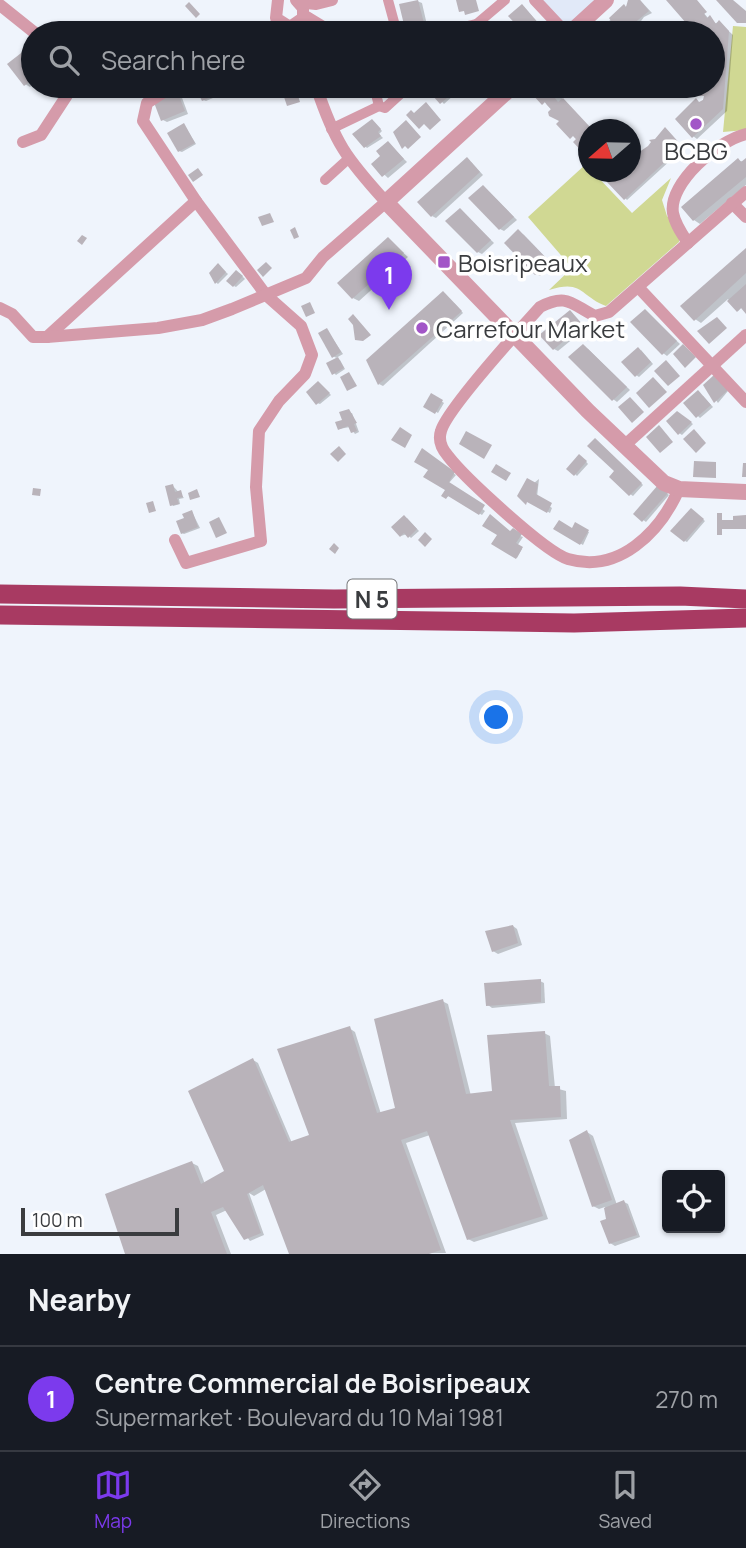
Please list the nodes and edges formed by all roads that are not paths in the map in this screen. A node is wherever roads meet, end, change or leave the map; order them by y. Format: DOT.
graph roads {
  1 [pos="19,0"];
  2 [pos="332,0"];
  3 [pos="388,0"];
  4 [pos="505,0"];
  5 [pos="535,0"];
  6 [pos="606,0"];
  7 [pos="297,1"];
  8 [pos="280,2"];
  9 [pos="316,4"];
  10 [pos="5,8"];
  11 [pos="21,21"];
  12 [pos="279,21"];
  13 [pos="303,21"];
  14 [pos="304,21"];
  15 [pos="394,21"];
  16 [pos="480,21"];
  17 [pos="556,21"];
  18 [pos="582,21"];
  19 [pos="65,98"];
  20 [pos="155,98"];
  21 [pos="320,98"];
  22 [pos="377,98"];
  23 [pos="396,98"];
  24 [pos="500,98"];
  25 [pos="379,106"];
  26 [pos="331,129"];
  27 [pos="746,134"];
  28 [pos="23,142"];
  29 [pos="347,160"];
  30 [pos="325,180"];
  31 [pos="746,192"];
  32 [pos="197,201"];
  33 [pos="386,202"];
  34 [pos="732,203"];
  35 [pos="746,217"];
  36 [pos="688,243"];
  37 [pos="639,288"];
  38 [pos="266,295"];
  39 [pos="0,308"];
  40 [pos="513,335"];
  41 [pos="746,335"];
  42 [pos="47,337"];
  43 [pos="713,366"];
  44 [pos="746,402"];
  45 [pos="624,446"];
  46 [pos="679,489"];
  47 [pos="746,492"];
  48 [pos="175,540"];
  49 [pos="0,594"];
  50 [pos="746,605"];
  51 [pos="0,615"];
  1 -- 10 [label="street"];
  2 -- 9 [label="street"];
  3 -- 15 [label="street"];
  4 -- 16 [label="street"];
  5 -- 17 [label="street"];
  6 -- 18 [label="street"];
  7 -- 9 [label="street"];
  7 -- 13 [label="street"];
  8 -- 12 [label="street"];
  9 -- 14 [label="street"];
  10 -- 11 [label="street"];
  19 -- 28 [label="street"];
  20 -- 32 [label="street"];
  21 -- 26 [label="street"];
  22 -- 25 [label="street"];
  23 -- 25 [label="street"];
  24 -- 33 [label="street"];
  25 -- 26 [label="street"];
  26 -- 29 [label="street"];
  27 -- 36 [label="street"];
  29 -- 30 [label="street"];
  29 -- 33 [label="street"];
  31 -- 34 [label="street"];
  32 -- 38 [label="street"];
  32 -- 42 [label="street"];
  33 -- 38 [label="street"];
  33 -- 40 [label="street"];
  34 -- 35 [label="street"];
  34 -- 36 [label="street"];
  36 -- 37 [label="street"];
  37 -- 40 [label="street"];
  37 -- 43 [label="street"];
  38 -- 42 [label="street"];
  38 -- 48 [label="street"];
  39 -- 42 [label="street"];
  40 -- 45 [label="street"];
  40 -- 46 [label="street"];
  41 -- 43 [label="street"];
  43 -- 44 [label="street"];
  43 -- 45 [label="street"];
  45 -- 46 [label="street"];
  46 -- 47 [label="street"];
  49 -- 50 [label="highway, N 5"];
  50 -- 51 [label="highway, N 5"];
}
